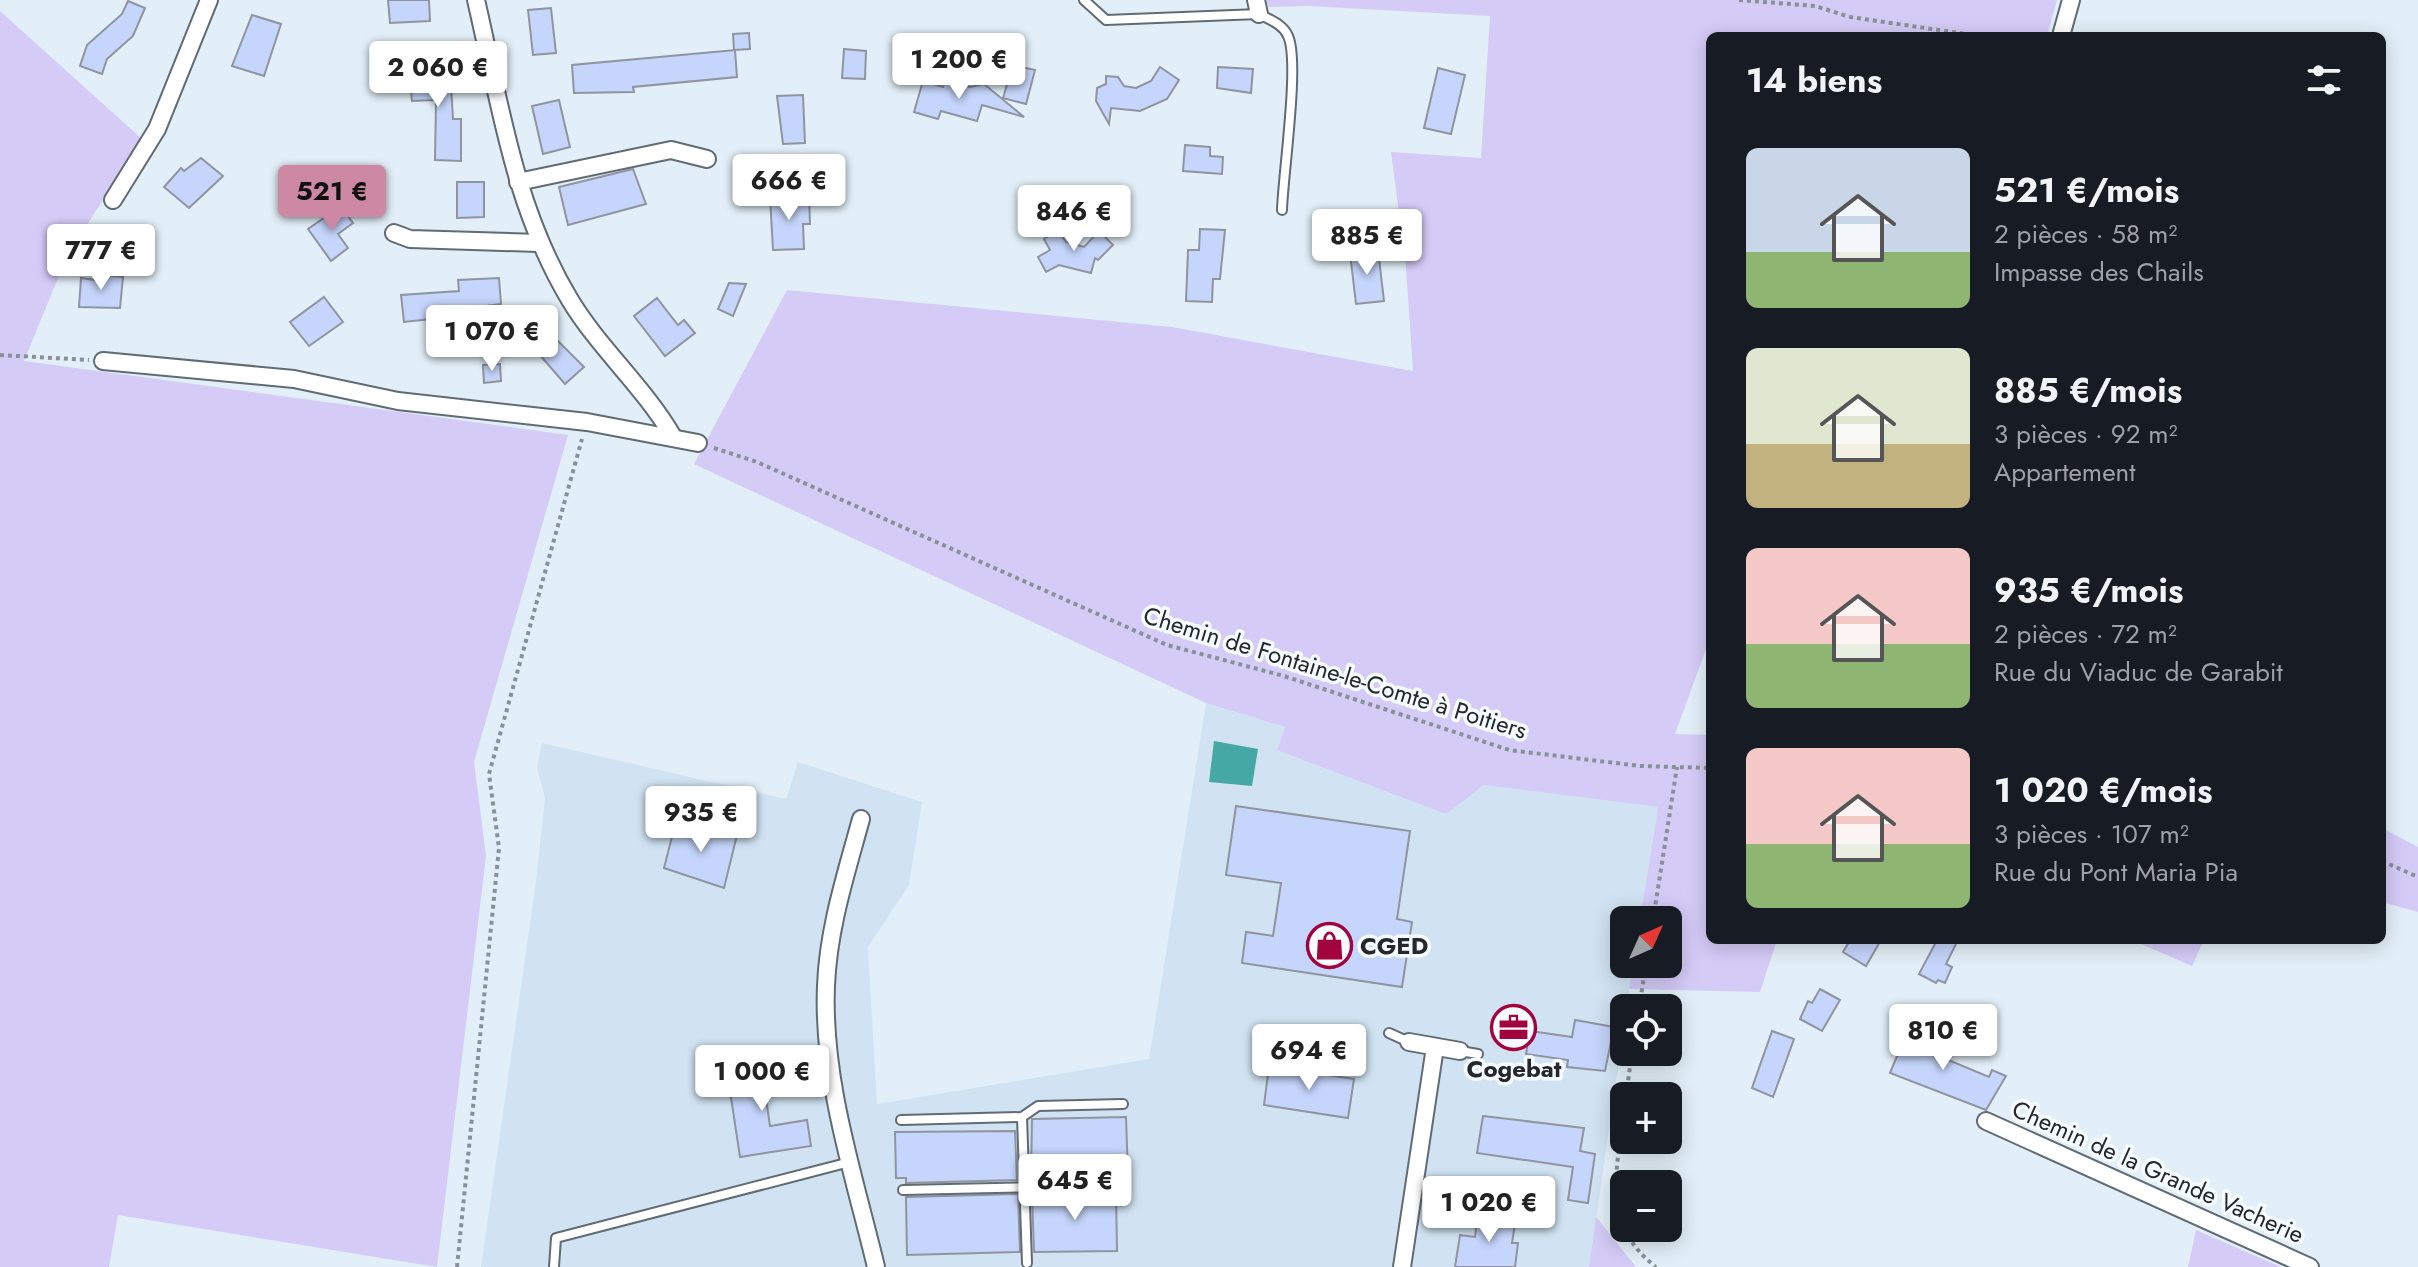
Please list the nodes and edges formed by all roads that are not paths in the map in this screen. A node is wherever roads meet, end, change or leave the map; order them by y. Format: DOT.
graph roads {
  1 [pos="209,0"];
  2 [pos="476,0"];
  3 [pos="1084,0"];
  4 [pos="2071,0"];
  5 [pos="1258,7"];
  6 [pos="2062,32"];
  7 [pos="707,159"];
  8 [pos="518,182"];
  9 [pos="113,200"];
  10 [pos="1282,210"];
  11 [pos="394,233"];
  12 [pos="538,243"];
  13 [pos="103,361"];
  14 [pos="672,435"];
  15 [pos="698,443"];
  16 [pos="861,819"];
  17 [pos="1389,1033"];
  18 [pos="1409,1042"];
  19 [pos="1435,1047"];
  20 [pos="1460,1051"];
  21 [pos="1478,1054"];
  22 [pos="1123,1104"];
  23 [pos="1022,1117"];
  24 [pos="901,1120"];
  25 [pos="1986,1121"];
  26 [pos="851,1162"];
  27 [pos="1124,1185"];
  28 [pos="1024,1187"];
  29 [pos="903,1190"];
  30 [pos="1027,1263"];
  31 [pos="554,1267"];
  32 [pos="876,1267"];
  33 [pos="1402,1267"];
  34 [pos="2310,1267"];
  1 -- 9 [label="street"];
  2 -- 8 [label="street"];
  3 -- 5 [label="lane"];
  4 -- 6 [label="street"];
  5 -- 10 [label="lane"];
  7 -- 8 [label="street"];
  8 -- 12 [label="street"];
  11 -- 12 [label="street"];
  12 -- 14 [label="street"];
  13 -- 14 [label="street"];
  14 -- 15 [label="street"];
  16 -- 26 [label="street"];
  17 -- 18 [label="lane"];
  18 -- 19 [label="street"];
  19 -- 20 [label="street"];
  19 -- 33 [label="street"];
  20 -- 21 [label="lane"];
  22 -- 23 [label="lane"];
  23 -- 24 [label="lane"];
  23 -- 28 [label="lane"];
  25 -- 34 [label="street, Chemin de la Grande Vacherie"];
  26 -- 31 [label="lane"];
  26 -- 32 [label="street"];
  27 -- 28 [label="lane"];
  28 -- 29 [label="lane"];
  28 -- 30 [label="lane"];
}
